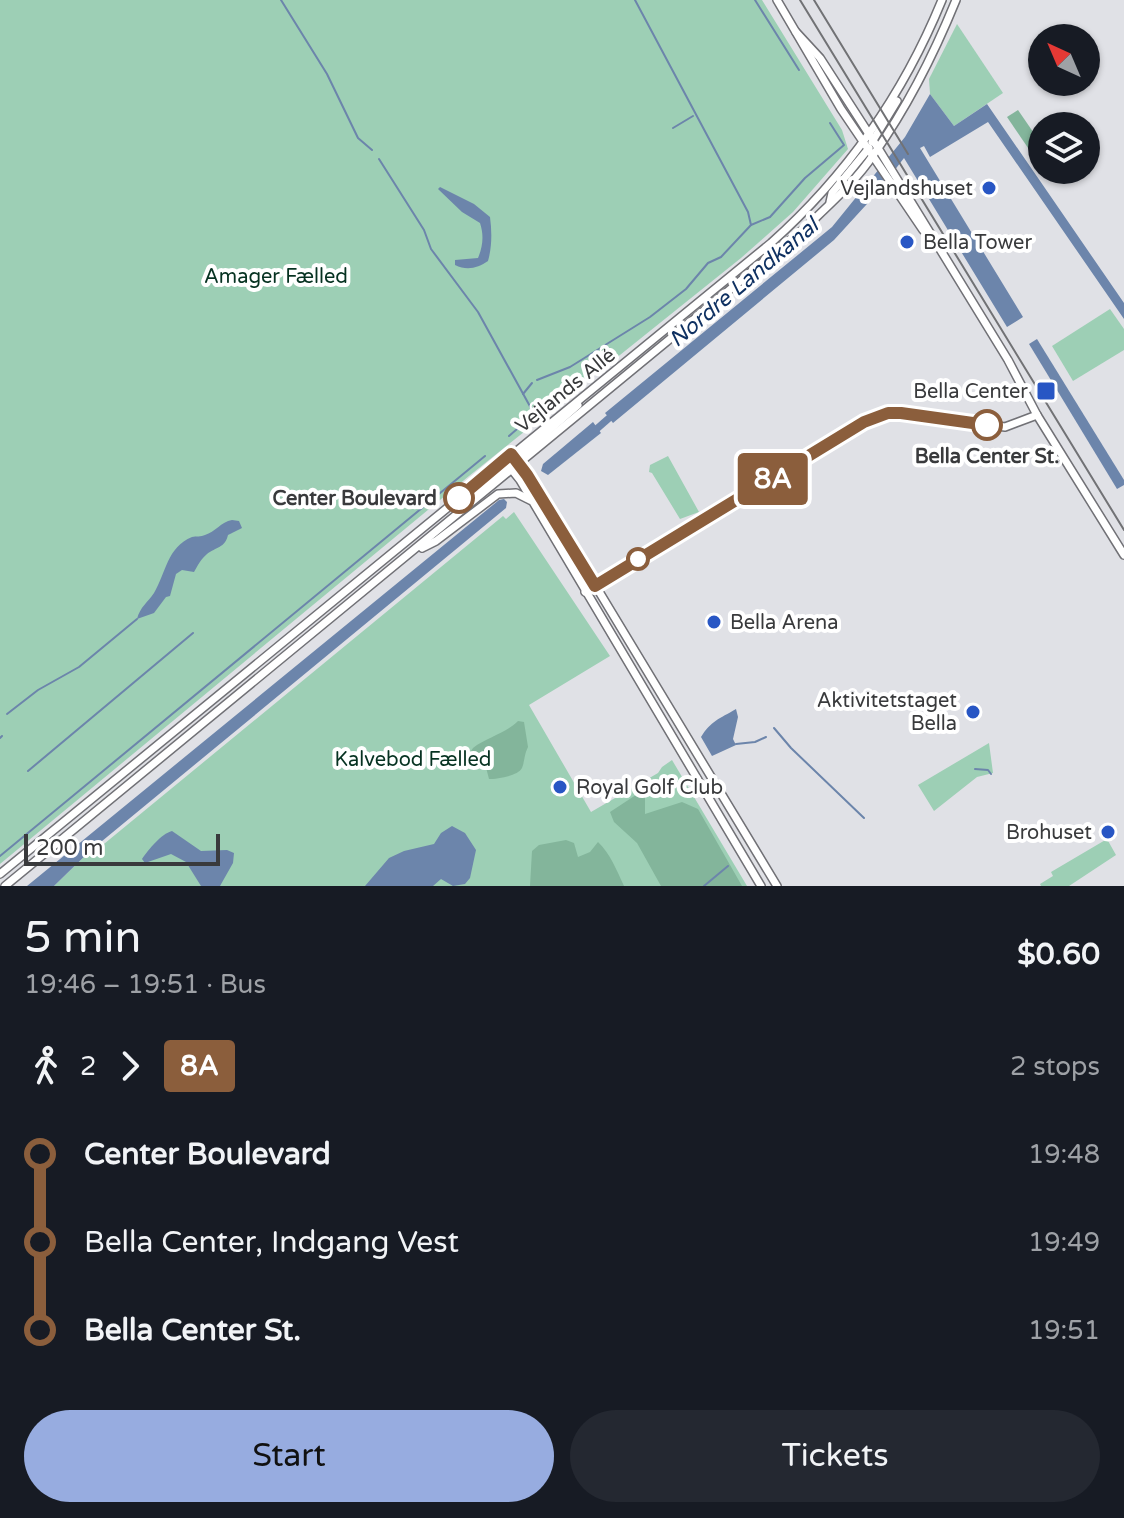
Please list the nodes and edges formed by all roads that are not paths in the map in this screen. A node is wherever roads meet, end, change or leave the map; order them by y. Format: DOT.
graph roads {
  1 [pos="777,0"];
  2 [pos="942,0"];
  3 [pos="956,0"];
  4 [pos="796,32"];
  5 [pos="871,137"];
  6 [pos="871,149"];
  7 [pos="1037,415"];
  8 [pos="513,459"];
  9 [pos="512,470"];
  10 [pos="531,501"];
  11 [pos="413,552"];
  12 [pos="1124,555"];
  13 [pos="595,586"];
  14 [pos="585,592"];
  15 [pos="0,874"];
  16 [pos="5,886"];
  17 [pos="761,886"];
  18 [pos="777,886"];
  1 -- 4 [label="street"];
  2 -- 5 [label="street, Vejlands Allé"];
  3 -- 6 [label="street, Vejlands Allé"];
  4 -- 5 [label="street"];
  4 -- 6 [label="street"];
  5 -- 6 [label="street"];
  5 -- 6 [label="street, Vejlands Allé"];
  6 -- 7 [label="street"];
  6 -- 8 [label="street, Vejlands Allé"];
  6 -- 8 [label="street, Vejlands Allé"];
  7 -- 12 [label="street"];
  7 -- 13 [label="street"];
  8 -- 9 [label="street"];
  8 -- 9 [label="street, Vejlands Allé"];
  8 -- 13 [label="street"];
  8 -- 15 [label="street, Vejlands Allé"];
  9 -- 10 [label="street"];
  9 -- 11 [label="street, Vejlands Allé"];
  10 -- 11 [label="street, Vejlands Allé"];
  10 -- 14 [label="street"];
  11 -- 16 [label="street, Vejlands Allé"];
  13 -- 14 [label="street"];
  13 -- 18 [label="street"];
  14 -- 17 [label="street"];
}
